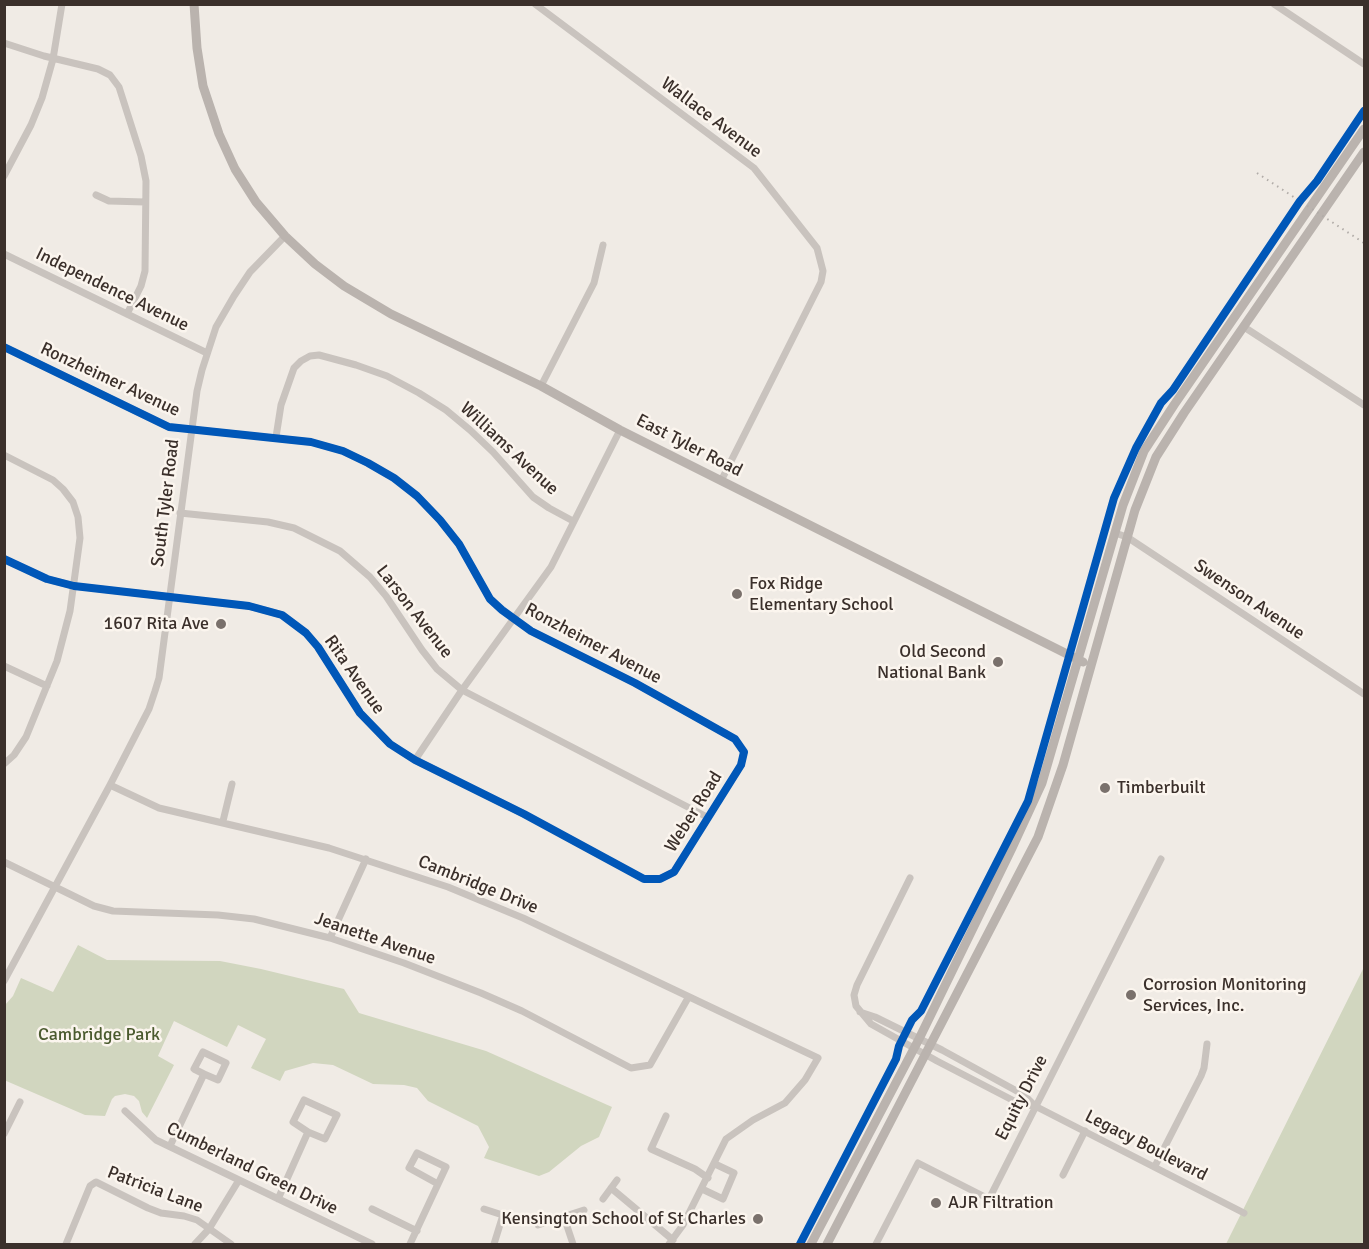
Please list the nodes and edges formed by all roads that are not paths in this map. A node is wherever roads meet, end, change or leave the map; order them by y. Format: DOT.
graph roads {
  1 [pos="62,4"];
  2 [pos="195,4"];
  3 [pos="535,4"];
  4 [pos="1274,4"];
  5 [pos="4,43"];
  6 [pos="53,58"];
  7 [pos="1365,64"];
  8 [pos="1365,129"];
  9 [pos="1365,152"];
  10 [pos="4,176"];
  11 [pos="96,195"];
  12 [pos="145,202"];
  13 [pos="285,236"];
  14 [pos="603,244"];
  15 [pos="4,254"];
  16 [pos="127,314"];
  17 [pos="1244,327"];
  18 [pos="4,347"];
  19 [pos="207,353"];
  20 [pos="542,386"];
  21 [pos="1365,405"];
  22 [pos="192,430"];
  23 [pos="620,430"];
  24 [pos="276,437"];
  25 [pos="4,455"];
  26 [pos="721,481"];
  27 [pos="180,513"];
  28 [pos="573,520"];
  29 [pos="1114,533"];
  30 [pos="1127,537"];
  31 [pos="4,559"];
  32 [pos="74,586"];
  33 [pos="170,597"];
  34 [pos="513,618"];
  35 [pos="1078,661"];
  36 [pos="1091,665"];
  37 [pos="4,666"];
  38 [pos="47,687"];
  39 [pos="462,690"];
  40 [pos="1365,694"];
  41 [pos="741,748"];
  42 [pos="415,760"];
  43 [pos="4,764"];
  44 [pos="232,784"];
  45 [pos="110,785"];
  46 [pos="706,817"];
  47 [pos="223,821"];
  48 [pos="366,859"];
  49 [pos="1161,859"];
  50 [pos="4,862"];
  51 [pos="910,878"];
  52 [pos="655,879"];
  53 [pos="55,886"];
  54 [pos="330,938"];
  55 [pos="8,968"];
  56 [pos="4,981"];
  57 [pos="688,998"];
  58 [pos="860,1012"];
  59 [pos="919,1039"];
  60 [pos="930,1044"];
  61 [pos="1207,1044"];
  62 [pos="914,1048"];
  63 [pos="925,1054"];
  64 [pos="204,1074"];
  65 [pos="20,1102"];
  66 [pos="1035,1106"];
  67 [pos="124,1111"];
  68 [pos="666,1116"];
  69 [pos="1085,1131"];
  70 [pos="308,1132"];
  71 [pos="4,1134"];
  72 [pos="170,1146"];
  73 [pos="715,1164"];
  74 [pos="1155,1166"];
  75 [pos="1063,1175"];
  76 [pos="708,1178"];
  77 [pos="239,1180"];
  78 [pos="617,1180"];
  79 [pos="438,1184"];
  80 [pos="612,1188"];
  81 [pos="702,1189"];
  82 [pos="278,1199"];
  83 [pos="603,1199"];
  84 [pos="372,1209"];
  85 [pos="483,1209"];
  86 [pos="584,1210"];
  87 [pos="1244,1213"];
  88 [pos="503,1215"];
  89 [pos="564,1217"];
  90 [pos="521,1221"];
  91 [pos="538,1225"];
  92 [pos="209,1229"];
  93 [pos="417,1231"];
  94 [pos="671,1242"];
  95 [pos="66,1245"];
  96 [pos="195,1245"];
  97 [pos="231,1245"];
  98 [pos="372,1245"];
  99 [pos="410,1245"];
  100 [pos="494,1245"];
  101 [pos="573,1245"];
  102 [pos="811,1245"];
  103 [pos="827,1245"];
  104 [pos="876,1245"];
  1 -- 6 [label="street"];
  2 -- 13 [label="main road"];
  3 -- 26 [label="street, Wallace Avenue"];
  4 -- 7 [label="street"];
  5 -- 6 [label="street"];
  6 -- 10 [label="street"];
  6 -- 12 [label="street"];
  8 -- 29 [label="main road"];
  9 -- 17 [label="main road"];
  11 -- 12 [label="street"];
  12 -- 16 [label="street"];
  13 -- 19 [label="street, South Tyler Road"];
  13 -- 20 [label="main road, East Tyler Road"];
  14 -- 20 [label="street"];
  15 -- 16 [label="street, Independence Avenue"];
  16 -- 19 [label="street, Independence Avenue"];
  17 -- 21 [label="street"];
  17 -- 30 [label="main road"];
  18 -- 22 [label="street, Ronzheimer Avenue"];
  19 -- 22 [label="street, South Tyler Road"];
  20 -- 23 [label="main road, East Tyler Road"];
  22 -- 24 [label="street, Ronzheimer Avenue"];
  22 -- 27 [label="street, South Tyler Road"];
  23 -- 26 [label="main road, East Tyler Road"];
  23 -- 28 [label="street"];
  24 -- 28 [label="street, Williams Avenue"];
  24 -- 34 [label="street, Ronzheimer Avenue"];
  25 -- 32 [label="street"];
  26 -- 35 [label="main road, East Tyler Road"];
  27 -- 33 [label="street, South Tyler Road"];
  27 -- 39 [label="street, Larson Avenue"];
  28 -- 34 [label="street"];
  29 -- 30 [label="street, Swenson Avenue"];
  29 -- 35 [label="main road"];
  30 -- 36 [label="main road"];
  30 -- 40 [label="street, Swenson Avenue"];
  31 -- 32 [label="street, Rita Avenue"];
  32 -- 33 [label="street, Rita Avenue"];
  32 -- 38 [label="street"];
  33 -- 42 [label="street, Rita Avenue"];
  33 -- 45 [label="street, South Tyler Road"];
  34 -- 39 [label="street"];
  34 -- 41 [label="street, Ronzheimer Avenue"];
  35 -- 36 [label="main road, East Tyler Road"];
  35 -- 59 [label="main road"];
  36 -- 60 [label="main road"];
  37 -- 38 [label="street"];
  38 -- 43 [label="street"];
  39 -- 42 [label="street"];
  39 -- 46 [label="street, Larson Avenue"];
  41 -- 46 [label="street, Weber Road"];
  42 -- 52 [label="street, Rita Avenue"];
  44 -- 47 [label="street"];
  45 -- 47 [label="street, Cambridge Drive"];
  45 -- 53 [label="street, South Tyler Road"];
  46 -- 52 [label="street, Weber Road"];
  47 -- 48 [label="street, Cambridge Drive"];
  48 -- 54 [label="street"];
  48 -- 57 [label="street, Cambridge Drive"];
  49 -- 66 [label="street, Equity Drive"];
  50 -- 53 [label="street, Jeanette Avenue"];
  51 -- 58 [label="street"];
  53 -- 54 [label="street, Jeanette Avenue"];
  53 -- 55 [label="street, South Tyler Road"];
  54 -- 57 [label="street, Jeanette Avenue"];
  55 -- 56 [label="street, South Tyler Road"];
  57 -- 73 [label="street, Cambridge Drive"];
  58 -- 59 [label="street, Legacy Boulevard"];
  58 -- 62 [label="street, Legacy Boulevard"];
  59 -- 60 [label="street, Legacy Boulevard"];
  59 -- 62 [label="main road"];
  60 -- 63 [label="main road"];
  60 -- 66 [label="street, Legacy Boulevard"];
  61 -- 74 [label="street"];
  62 -- 63 [label="street, Legacy Boulevard"];
  62 -- 102 [label="main road"];
  63 -- 66 [label="street, Legacy Boulevard"];
  63 -- 103 [label="main road"];
  64 -- 64 [label="street"];
  64 -- 72 [label="street"];
  65 -- 71 [label="street"];
  66 -- 69 [label="street, Legacy Boulevard"];
  66 -- 104 [label="street, Equity Drive"];
  67 -- 72 [label="street, Cumberland Green Drive"];
  68 -- 76 [label="street"];
  69 -- 74 [label="street, Legacy Boulevard"];
  69 -- 75 [label="street"];
  70 -- 70 [label="street"];
  70 -- 82 [label="street"];
  72 -- 77 [label="street, Cumberland Green Drive"];
  73 -- 76 [label="street"];
  73 -- 81 [label="street"];
  74 -- 87 [label="street, Legacy Boulevard"];
  76 -- 81 [label="street"];
  77 -- 82 [label="street, Cumberland Green Drive"];
  77 -- 92 [label="street"];
  78 -- 80 [label="street"];
  79 -- 79 [label="street"];
  79 -- 93 [label="street"];
  80 -- 83 [label="street"];
  80 -- 94 [label="street"];
  81 -- 94 [label="street"];
  82 -- 98 [label="street, Cumberland Green Drive"];
  84 -- 93 [label="street"];
  85 -- 88 [label="street"];
  86 -- 89 [label="street"];
  88 -- 90 [label="street"];
  88 -- 100 [label="street"];
  89 -- 91 [label="street"];
  89 -- 101 [label="street"];
  92 -- 95 [label="street, Patricia Lane"];
  92 -- 96 [label="street"];
  92 -- 97 [label="street, Patricia Lane"];
  93 -- 99 [label="street"];
}
